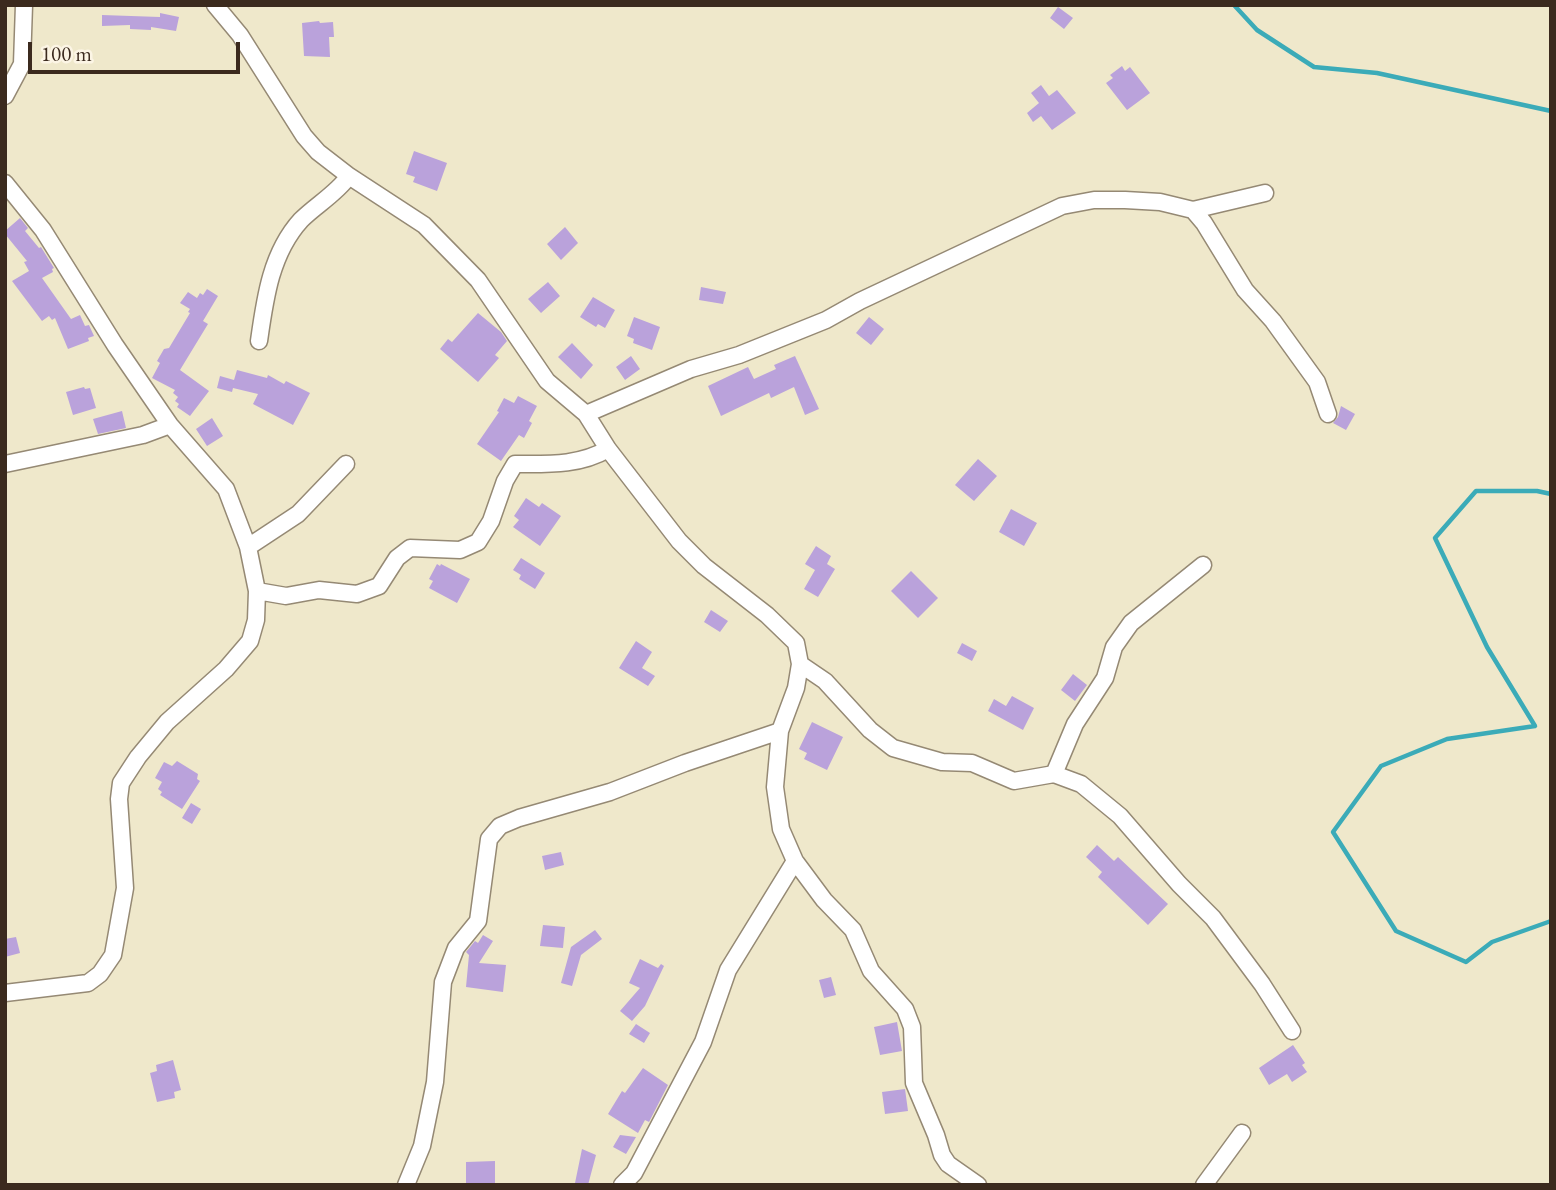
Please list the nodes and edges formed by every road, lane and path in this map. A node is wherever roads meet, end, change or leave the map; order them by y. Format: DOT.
graph roads {
  1 [pos="24,5"];
  2 [pos="215,5"];
  3 [pos="5,96"];
  4 [pos="349,176"];
  5 [pos="5,183"];
  6 [pos="1265,193"];
  7 [pos="1193,210"];
  8 [pos="259,341"];
  9 [pos="586,414"];
  10 [pos="1328,414"];
  11 [pos="170,425"];
  12 [pos="608,449"];
  13 [pos="5,464"];
  14 [pos="346,464"];
  15 [pos="248,547"];
  16 [pos="1203,565"];
  17 [pos="257,591"];
  18 [pos="800,664"];
  19 [pos="780,731"];
  20 [pos="1054,774"];
  21 [pos="795,861"];
  22 [pos="5,993"];
  23 [pos="1292,1031"];
  24 [pos="1242,1133"];
  25 [pos="406,1185"];
  26 [pos="622,1185"];
  27 [pos="978,1185"];
  28 [pos="1204,1185"];
  1 -- 3 [label="street"];
  2 -- 4 [label="street"];
  4 -- 8 [label="street"];
  4 -- 9 [label="street"];
  5 -- 11 [label="street"];
  6 -- 7 [label="street"];
  7 -- 9 [label="street"];
  7 -- 10 [label="street"];
  9 -- 12 [label="street"];
  11 -- 13 [label="street"];
  11 -- 15 [label="street"];
  12 -- 17 [label="street"];
  12 -- 18 [label="street"];
  14 -- 15 [label="street"];
  15 -- 17 [label="street"];
  16 -- 20 [label="street"];
  17 -- 22 [label="street"];
  18 -- 19 [label="street"];
  18 -- 20 [label="street"];
  19 -- 21 [label="street"];
  19 -- 25 [label="street"];
  20 -- 23 [label="street"];
  21 -- 26 [label="street"];
  21 -- 27 [label="street"];
  24 -- 28 [label="street"];
}
